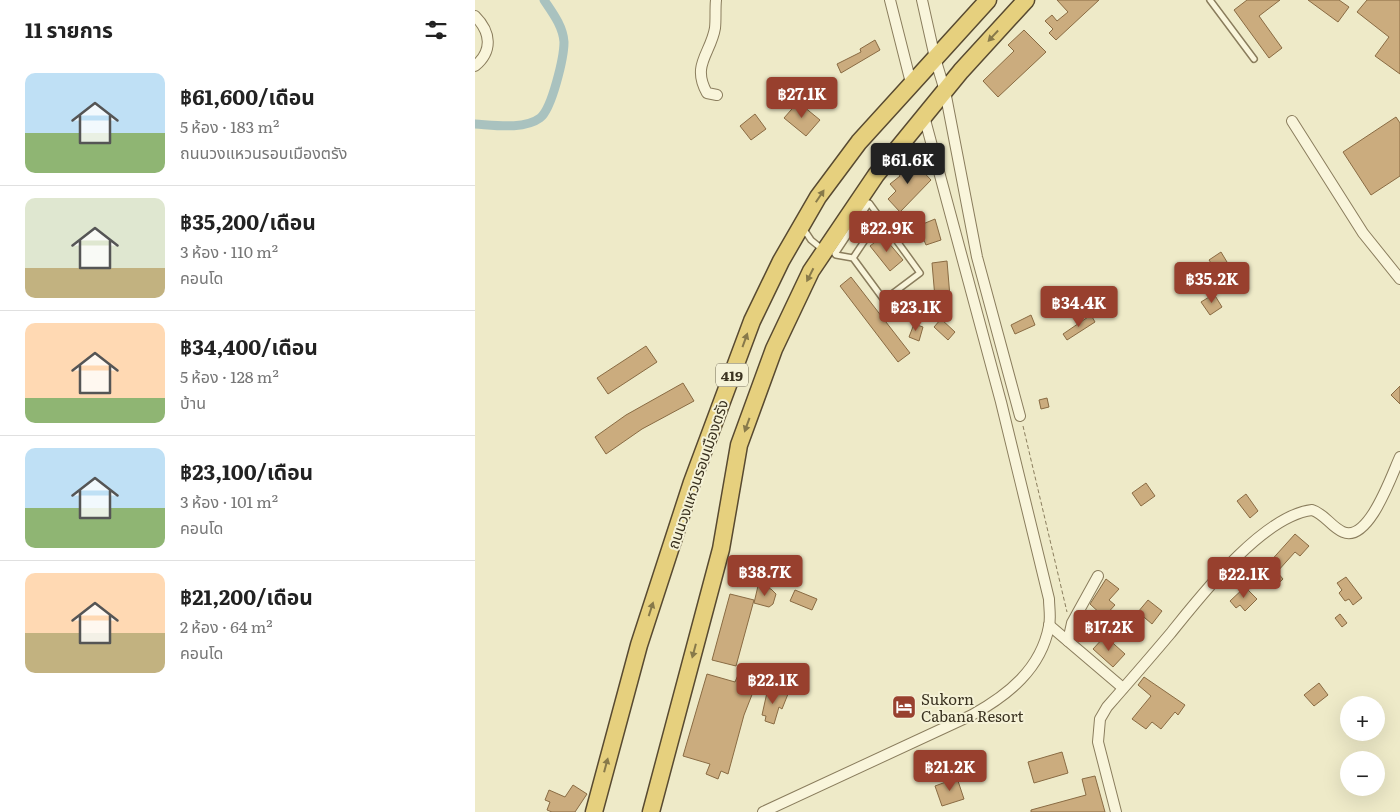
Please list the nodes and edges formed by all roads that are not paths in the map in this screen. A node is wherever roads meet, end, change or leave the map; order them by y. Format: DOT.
graph roads {
  1 [pos="716,0"];
  2 [pos="890,0"];
  3 [pos="922,0"];
  4 [pos="988,0"];
  5 [pos="1027,0"];
  6 [pos="1210,0"];
  7 [pos="475,16"];
  8 [pos="935,58"];
  9 [pos="1254,59"];
  10 [pos="475,66"];
  11 [pos="911,83"];
  12 [pos="945,91"];
  13 [pos="717,95"];
  14 [pos="924,116"];
  15 [pos="1292,121"];
  16 [pos="866,199"];
  17 [pos="879,220"];
  18 [pos="802,225"];
  19 [pos="830,253"];
  20 [pos="853,258"];
  21 [pos="1400,280"];
  22 [pos="1020,416"];
  23 [pos="1400,456"];
  24 [pos="1098,576"];
  25 [pos="1049,625"];
  26 [pos="1067,641"];
  27 [pos="1123,688"];
  28 [pos="594,812"];
  29 [pos="651,812"];
  30 [pos="763,812"];
  31 [pos="1116,812"];
  1 -- 13 [label="street"];
  2 -- 11 [label="street"];
  3 -- 8 [label="street"];
  4 -- 8 [label="highway, ถนนวงแหวนรอบเมืองตรัง / 419"];
  5 -- 12 [label="highway, ถนนวงแหวนรอบเมืองตรัง / 419, one-way"];
  6 -- 9 [label="lane"];
  7 -- 10 [label="street"];
  8 -- 11 [label="highway, ถนนวงแหวนรอบเมืองตรัง / 419"];
  8 -- 12 [label="street"];
  18 -- 11 [label="highway, ถนนวงแหวนรอบเมืองตรัง / 419, one-way"];
  12 -- 14 [label="highway, ถนนวงแหวนรอบเมืองตรัง / 419"];
  12 -- 22 [label="street"];
  14 -- 16 [label="highway, ถนนวงแหวนรอบเมืองตรัง / 419"];
  14 -- 25 [label="street"];
  15 -- 21 [label="street"];
  16 -- 17 [label="lane"];
  16 -- 19 [label="highway, ถนนวงแหวนรอบเมืองตรัง / 419"];
  17 -- 20 [label="lane"];
  17 -- 20 [label="lane"];
  18 -- 19 [label="lane"];
  28 -- 18 [label="highway, ถนนวงแหวนรอบเมืองตรัง / 419, one-way"];
  19 -- 20 [label="lane"];
  19 -- 29 [label="highway, ถนนวงแหวนรอบเมืองตรัง / 419, one-way"];
  23 -- 27 [label="street"];
  24 -- 26 [label="street"];
  25 -- 26 [label="street"];
  25 -- 30 [label="street"];
  26 -- 27 [label="street"];
  27 -- 31 [label="street"];
}
